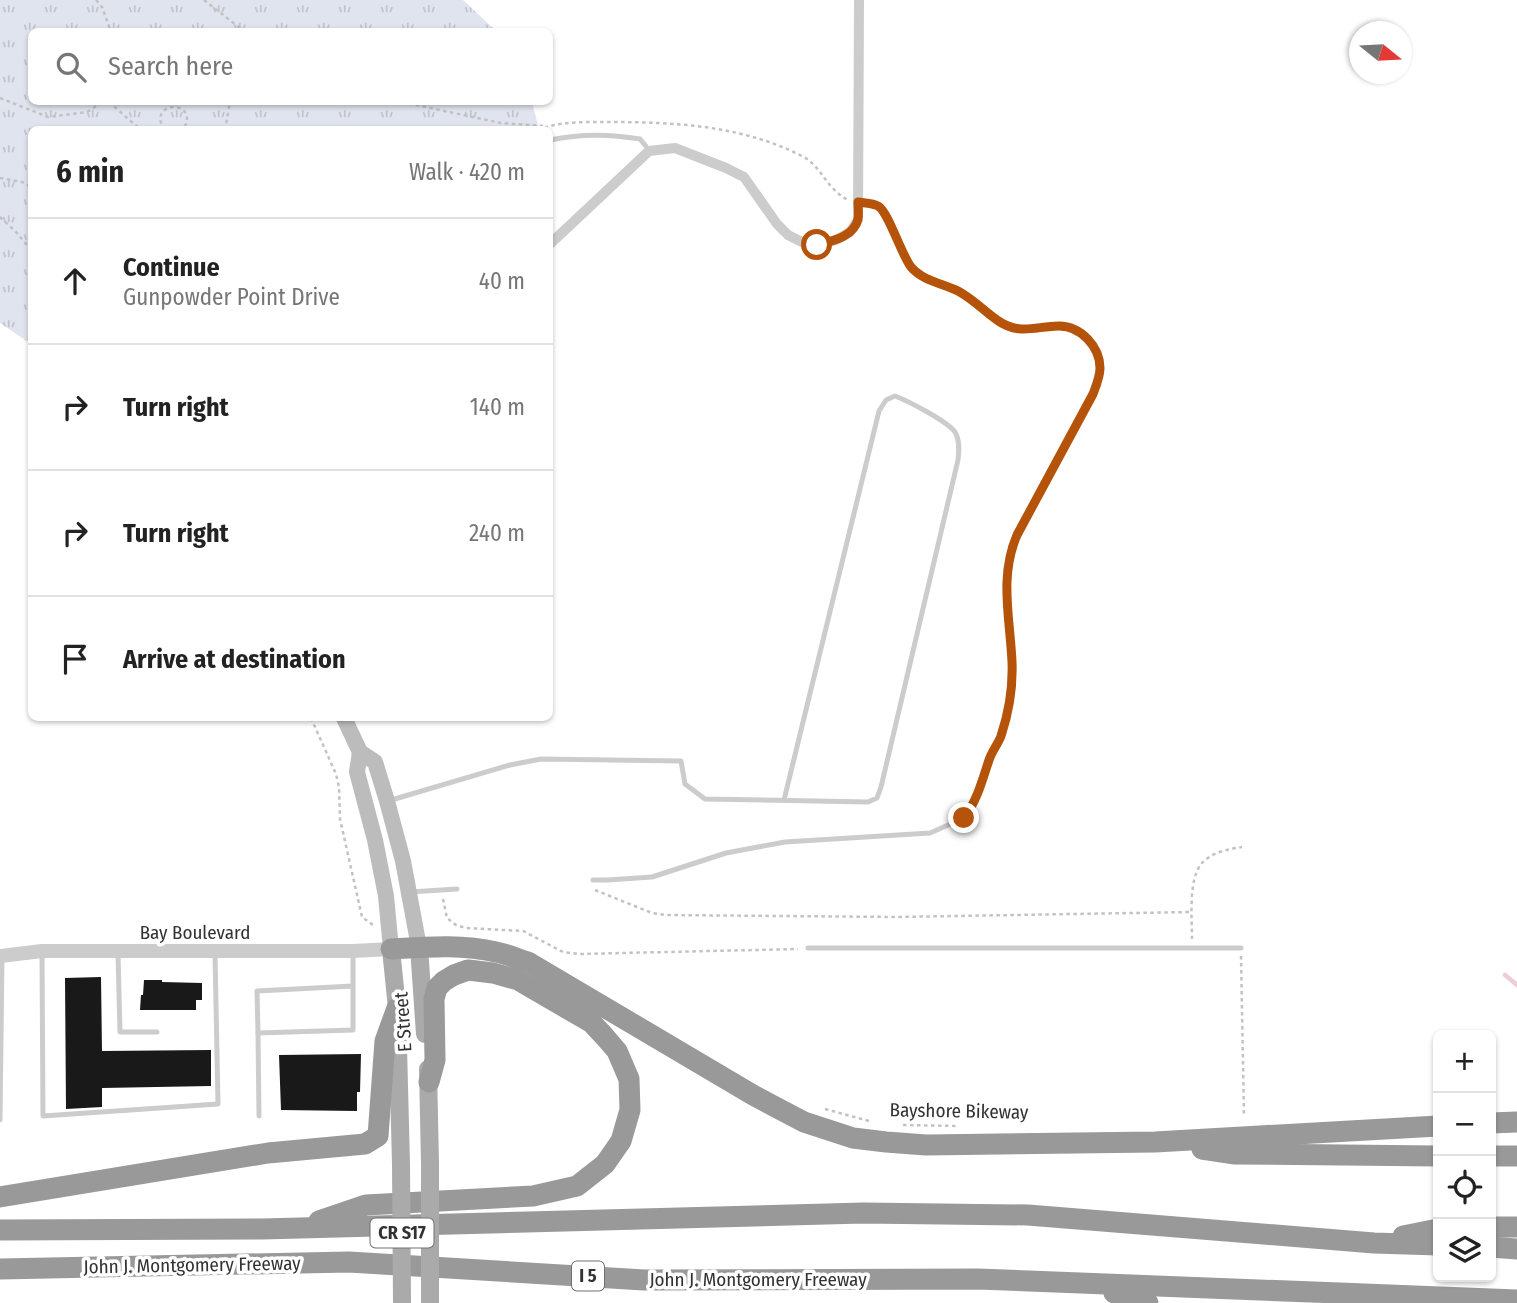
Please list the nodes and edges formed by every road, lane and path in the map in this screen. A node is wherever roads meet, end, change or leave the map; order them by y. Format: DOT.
graph roads {
  1 [pos="96,0"];
  2 [pos="204,0"];
  3 [pos="859,0"];
  4 [pos="232,23"];
  5 [pos="110,28"];
  6 [pos="232,28"];
  7 [pos="239,28"];
  8 [pos="0,98"];
  9 [pos="98,105"];
  10 [pos="112,105"];
  11 [pos="229,105"];
  12 [pos="416,105"];
  13 [pos="136,126"];
  14 [pos="162,126"];
  15 [pos="185,126"];
  16 [pos="226,126"];
  17 [pos="546,126"];
  18 [pos="553,139"];
  19 [pos="649,150"];
  20 [pos="0,178"];
  21 [pos="28,185"];
  22 [pos="858,202"];
  23 [pos="0,217"];
  24 [pos="553,241"];
  25 [pos="28,246"];
  26 [pos="312,721"];
  27 [pos="345,721"];
  28 [pos="360,752"];
  29 [pos="785,800"];
  30 [pos="387,801"];
  31 [pos="973,807"];
  32 [pos="1242,847"];
  33 [pos="593,880"];
  34 [pos="457,889"];
  35 [pos="593,889"];
  36 [pos="440,890"];
  37 [pos="410,891"];
  38 [pos="1192,912"];
  39 [pos="373,925"];
  40 [pos="419,947"];
  41 [pos="808,948"];
  42 [pos="1192,948"];
  43 [pos="1241,948"];
  44 [pos="391,949"];
  45 [pos="42,951"];
  46 [pos="118,951"];
  47 [pos="215,951"];
  48 [pos="353,951"];
  49 [pos="1,956"];
  50 [pos="353,986"];
  51 [pos="1,997"];
  52 [pos="397,1008"];
  53 [pos="157,1032"];
  54 [pos="258,1033"];
  55 [pos="429,1082"];
  56 [pos="819,1107"];
  57 [pos="259,1116"];
  58 [pos="1244,1117"];
  59 [pos="0,1120"];
  60 [pos="1517,1122"];
  61 [pos="1496,1123"];
  62 [pos="880,1124"];
  63 [pos="893,1124"];
  64 [pos="969,1126"];
  65 [pos="1433,1126"];
  66 [pos="1155,1142"];
  67 [pos="1433,1156"];
  68 [pos="1496,1156"];
  69 [pos="1517,1156"];
  70 [pos="0,1197"];
  71 [pos="1496,1227"];
  72 [pos="1517,1227"];
  73 [pos="299,1228"];
  74 [pos="0,1230"];
  75 [pos="1433,1230"];
  76 [pos="1374,1243"];
  77 [pos="1433,1245"];
  78 [pos="1496,1247"];
  79 [pos="1517,1248"];
  80 [pos="0,1269"];
  81 [pos="1081,1284"];
  82 [pos="1517,1300"];
  83 [pos="402,1303"];
  84 [pos="430,1303"];
  85 [pos="1148,1303"];
  1 -- 5 [label="path"];
  2 -- 4 [label="path"];
  3 -- 22 [label="street"];
  4 -- 6 [label="path"];
  4 -- 7 [label="path"];
  8 -- 9 [label="path"];
  10 -- 13 [label="path"];
  11 -- 16 [label="path"];
  12 -- 17 [label="path"];
  14 -- 15 [label="path"];
  17 -- 22 [label="path"];
  18 -- 19 [label="lane"];
  19 -- 22 [label="street"];
  19 -- 24 [label="street"];
  20 -- 21 [label="path"];
  22 -- 31 [label="path"];
  23 -- 25 [label="path"];
  26 -- 39 [label="path"];
  27 -- 28 [label="main road, E Street"];
  28 -- 30 [label="main road, E Street"];
  28 -- 44 [label="main road, E Street"];
  29 -- 29 [label="lane"];
  29 -- 30 [label="lane"];
  30 -- 37 [label="main road, E Street"];
  31 -- 33 [label="lane"];
  32 -- 38 [label="path"];
  34 -- 36 [label="lane"];
  35 -- 38 [label="path"];
  36 -- 37 [label="lane"];
  36 -- 41 [label="path"];
  37 -- 40 [label="main road, E Street"];
  38 -- 42 [label="path"];
  40 -- 44 [label="highway"];
  40 -- 55 [label="main road, E Street"];
  40 -- 66 [label="highway"];
  41 -- 42 [label="lane"];
  42 -- 43 [label="lane"];
  43 -- 58 [label="path"];
  44 -- 48 [label="street, Bay Boulevard"];
  44 -- 52 [label="main road, E Street / CR S17"];
  45 -- 46 [label="street, Bay Boulevard"];
  45 -- 47 [label="lane"];
  45 -- 49 [label="street, Bay Boulevard"];
  46 -- 47 [label="street, Bay Boulevard"];
  46 -- 53 [label="lane"];
  47 -- 48 [label="street, Bay Boulevard"];
  48 -- 50 [label="lane"];
  49 -- 51 [label="lane"];
  50 -- 54 [label="lane"];
  50 -- 54 [label="lane"];
  51 -- 59 [label="lane"];
  52 -- 70 [label="highway"];
  52 -- 83 [label="main road, E Street / CR S17, bridge"];
  54 -- 57 [label="lane"];
  55 -- 73 [label="highway"];
  55 -- 84 [label="main road, E Street / CR S17, bridge"];
  56 -- 62 [label="path, Bayshore Bikeway"];
  60 -- 61 [label="highway"];
  63 -- 64 [label="path, Bayshore Bikeway"];
  65 -- 66 [label="highway"];
  66 -- 67 [label="highway"];
  68 -- 69 [label="highway"];
  71 -- 72 [label="highway"];
  73 -- 74 [label="highway, John J. Montgomery Freeway"];
  73 -- 76 [label="highway, John J. Montgomery Freeway"];
  75 -- 76 [label="highway"];
  76 -- 77 [label="highway, John J. Montgomery Freeway"];
  78 -- 79 [label="highway"];
  80 -- 81 [label="highway, John J. Montgomery Freeway / I 5"];
  81 -- 82 [label="highway, John J. Montgomery Freeway / I 5"];
  81 -- 85 [label="highway"];
}
